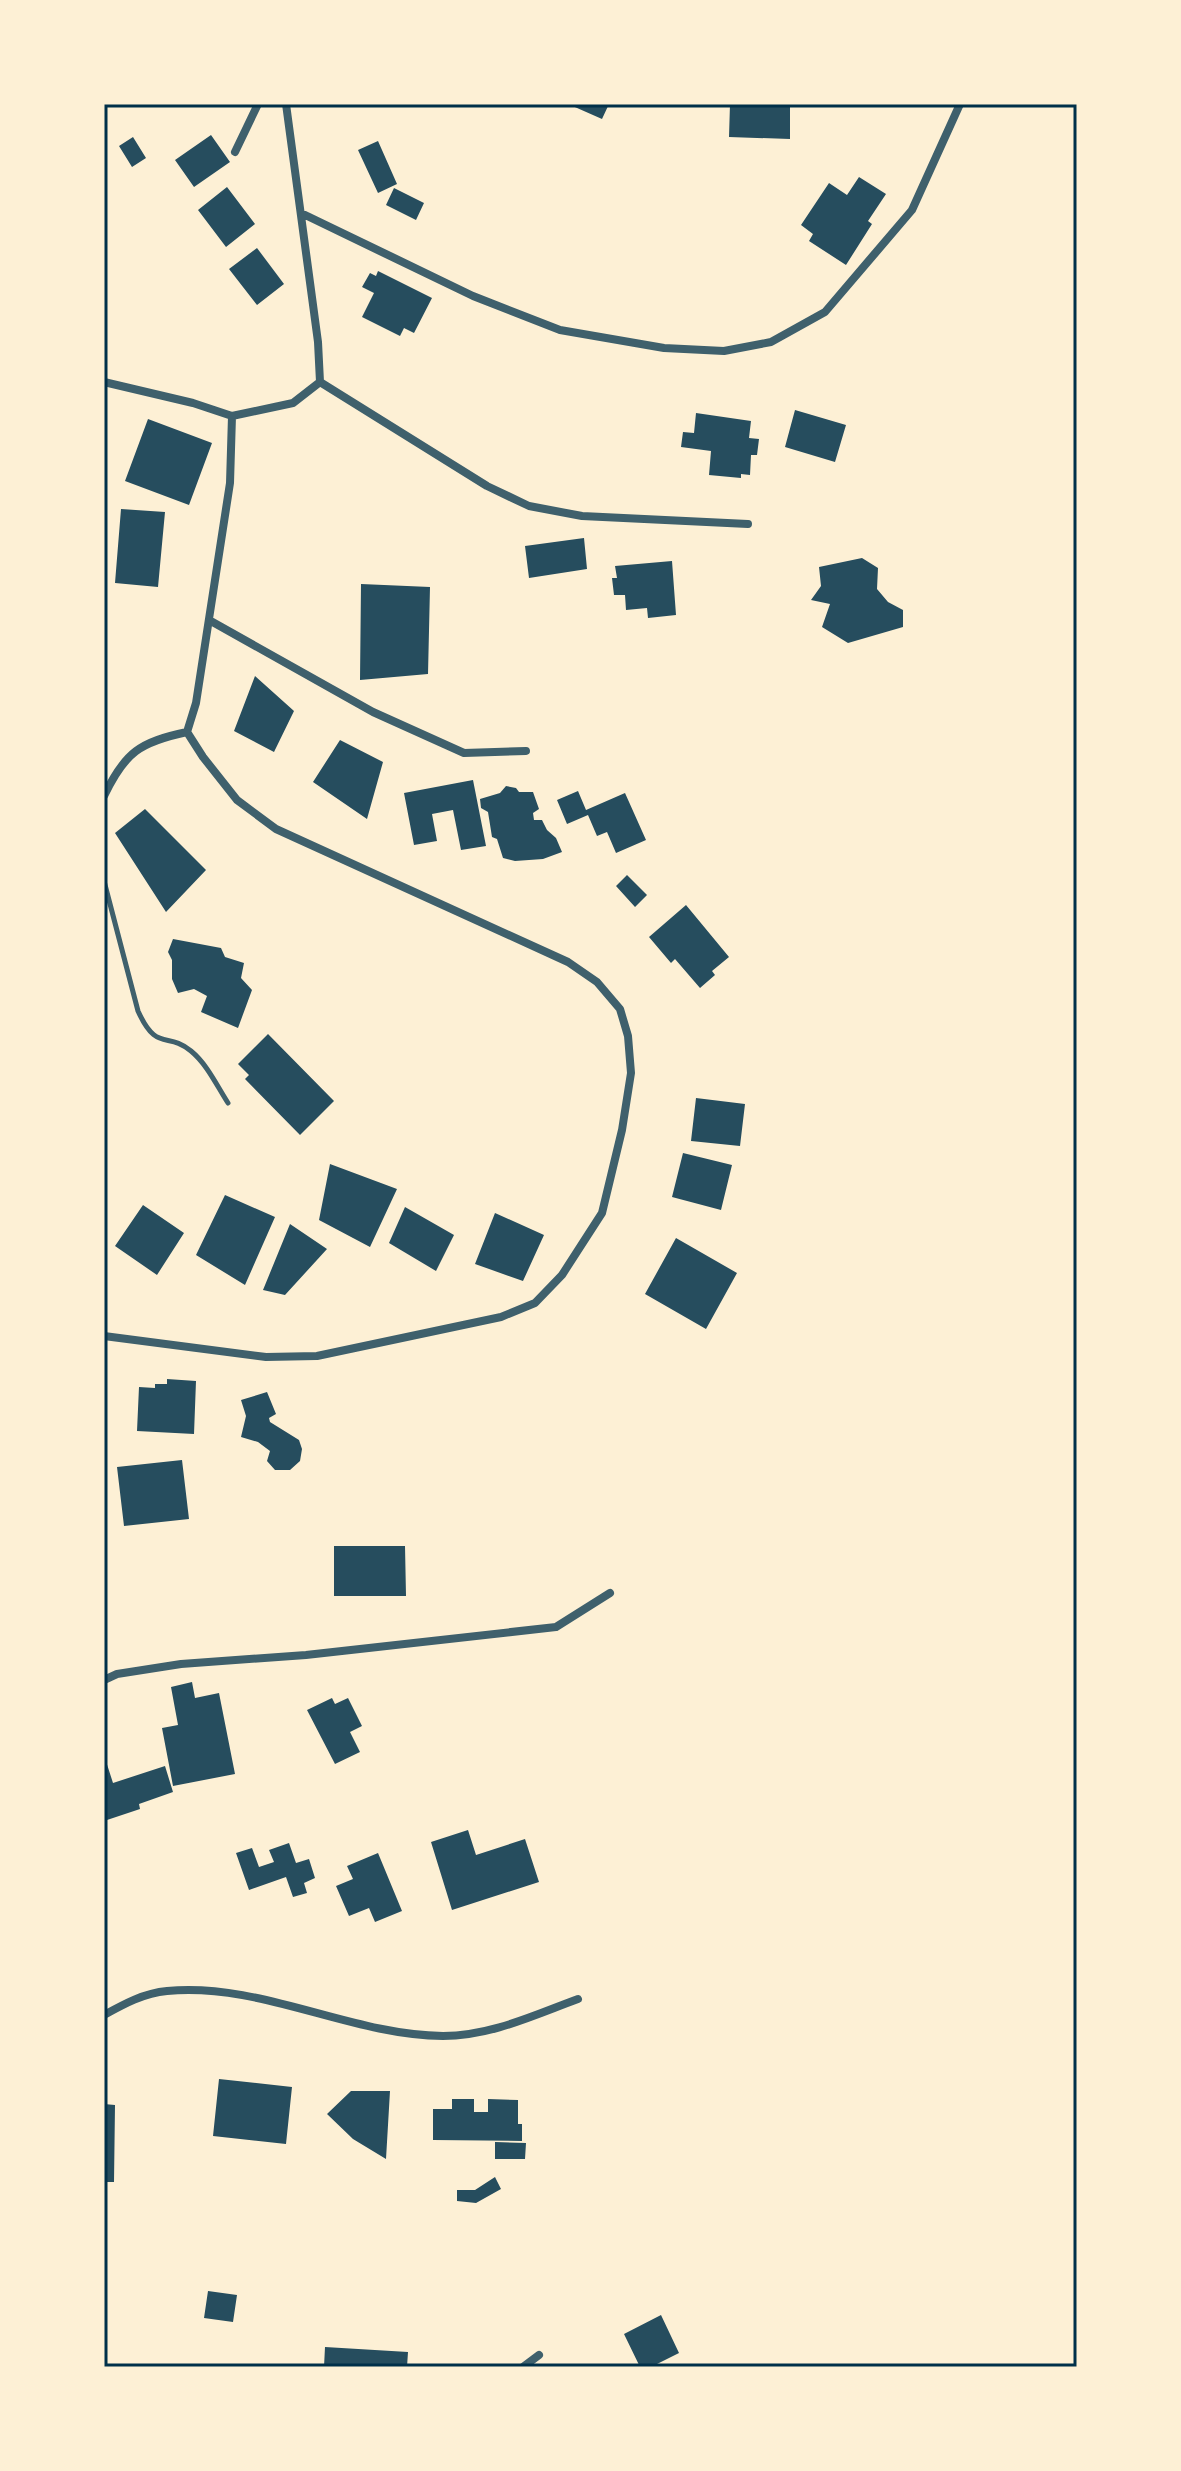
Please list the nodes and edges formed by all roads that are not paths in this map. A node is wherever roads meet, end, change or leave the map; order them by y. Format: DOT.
graph roads {
  1 [pos="258,104"];
  2 [pos="286,104"];
  3 [pos="960,104"];
  4 [pos="235,152"];
  5 [pos="301,213"];
  6 [pos="104,382"];
  7 [pos="320,382"];
  8 [pos="232,416"];
  9 [pos="748,524"];
  10 [pos="209,620"];
  11 [pos="187,732"];
  12 [pos="526,751"];
  13 [pos="104,796"];
  14 [pos="104,881"];
  15 [pos="228,1103"];
  16 [pos="104,1336"];
  17 [pos="610,1593"];
  18 [pos="104,1680"];
  19 [pos="578,1999"];
  20 [pos="104,2015"];
  21 [pos="539,2355"];
  22 [pos="523,2367"];
  1 -- 4 [label="street"];
  2 -- 5 [label="street"];
  3 -- 5 [label="street"];
  5 -- 7 [label="street"];
  6 -- 8 [label="street"];
  7 -- 8 [label="street"];
  7 -- 9 [label="street"];
  8 -- 10 [label="street"];
  10 -- 11 [label="street"];
  10 -- 12 [label="street"];
  11 -- 13 [label="street"];
  11 -- 16 [label="street"];
  14 -- 15 [label="lane"];
  17 -- 18 [label="street"];
  19 -- 20 [label="street"];
  21 -- 22 [label="street"];
}
